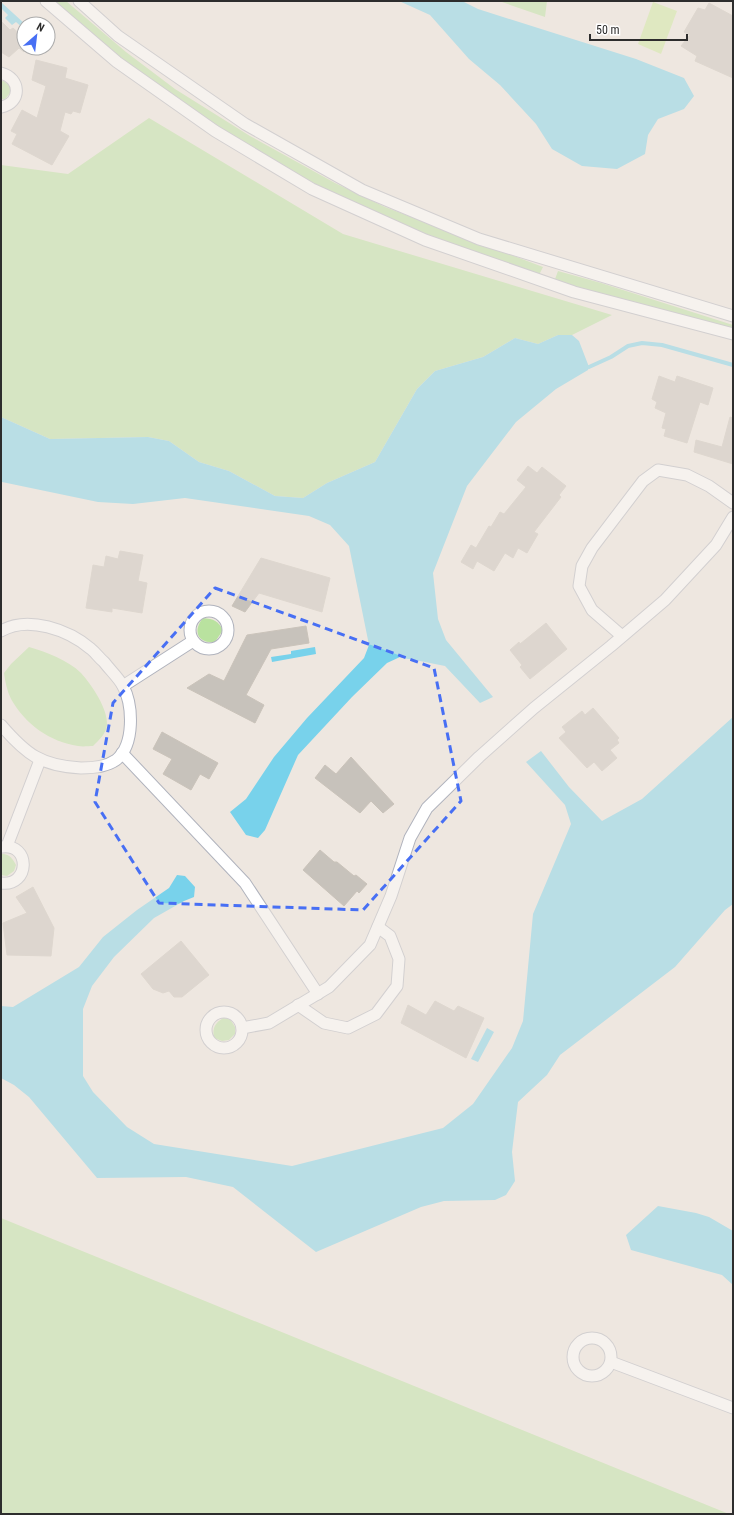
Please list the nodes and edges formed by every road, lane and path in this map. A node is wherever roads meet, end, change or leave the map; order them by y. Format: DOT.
graph roads {
  1 [pos="46,1"];
  2 [pos="79,1"];
  3 [pos="1,73"];
  4 [pos="1,108"];
  5 [pos="733,316"];
  6 [pos="733,334"];
  7 [pos="733,503"];
  8 [pos="733,517"];
  9 [pos="1,631"];
  10 [pos="622,636"];
  11 [pos="193,640"];
  12 [pos="124,686"];
  13 [pos="1,725"];
  14 [pos="122,753"];
  15 [pos="40,760"];
  16 [pos="4,847"];
  17 [pos="1,883"];
  18 [pos="378,927"];
  19 [pos="318,994"];
  20 [pos="298,1006"];
  21 [pos="242,1028"];
  22 [pos="611,1362"];
  23 [pos="733,1408"];
  1 -- 6 [label="street"];
  2 -- 5 [label="street"];
  3 -- 4 [label="street"];
  7 -- 10 [label="street"];
  8 -- 10 [label="street"];
  9 -- 12 [label="street"];
  10 -- 18 [label="street"];
  11 -- 12 [label="street"];
  12 -- 14 [label="street"];
  13 -- 15 [label="street"];
  14 -- 15 [label="street"];
  14 -- 19 [label="street"];
  15 -- 16 [label="street"];
  16 -- 17 [label="street"];
  18 -- 19 [label="street"];
  18 -- 20 [label="street"];
  19 -- 20 [label="street"];
  20 -- 21 [label="street"];
  22 -- 23 [label="street"];
}
